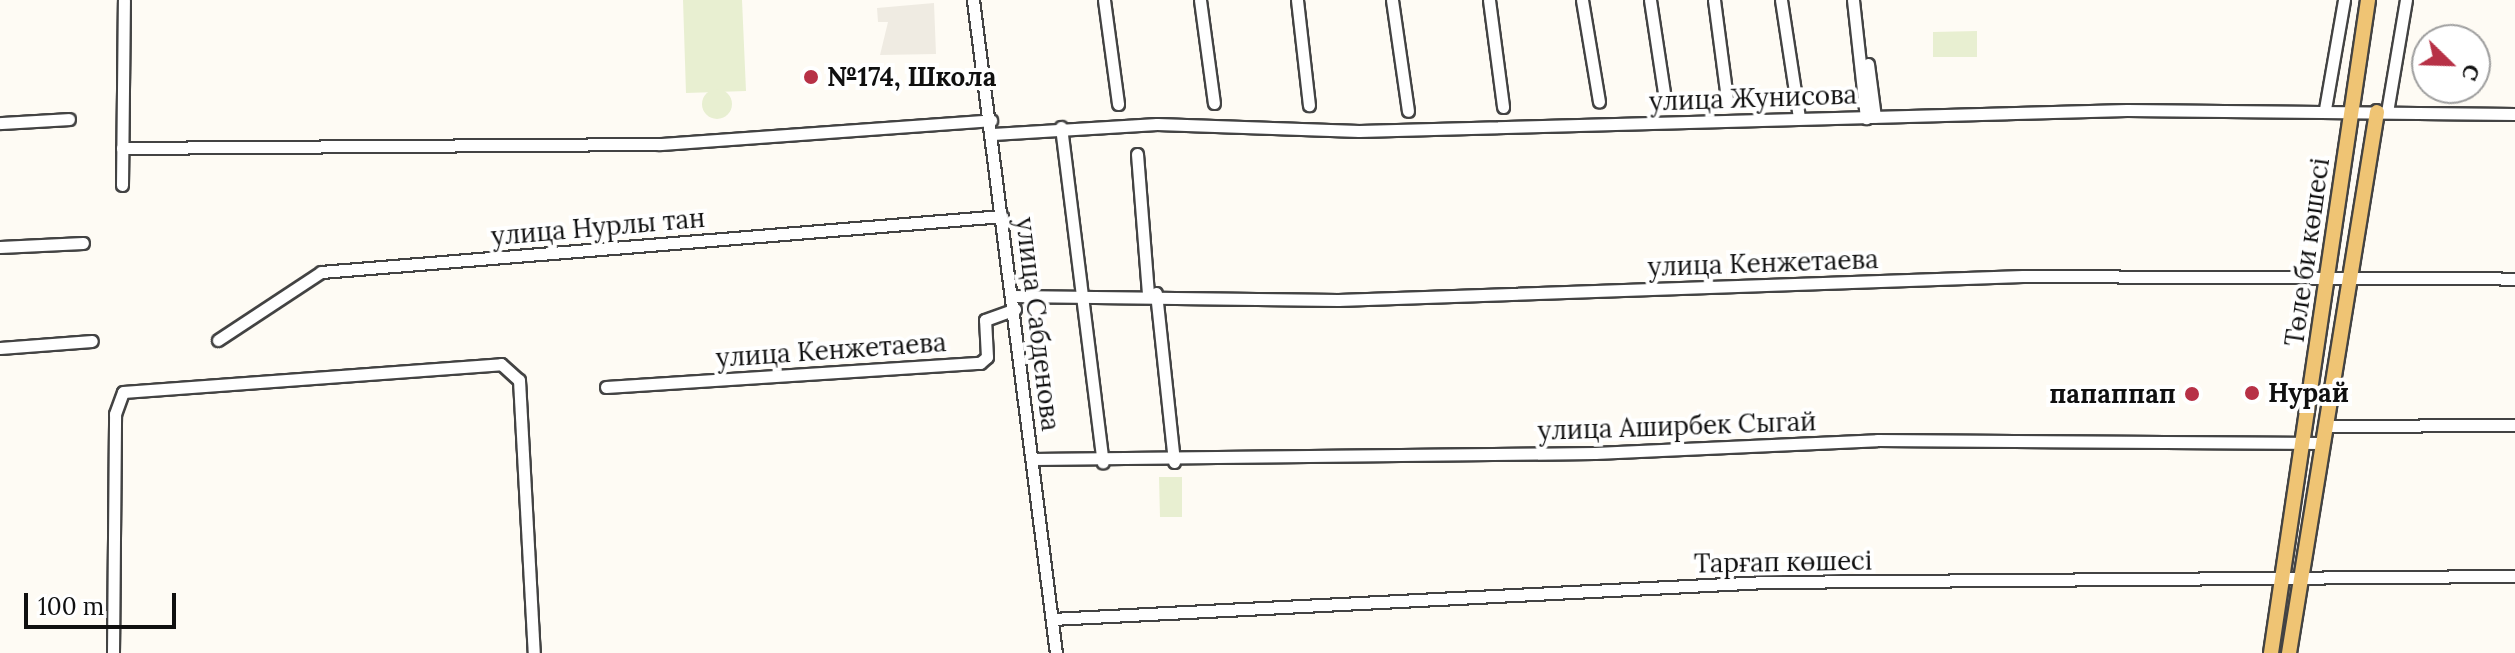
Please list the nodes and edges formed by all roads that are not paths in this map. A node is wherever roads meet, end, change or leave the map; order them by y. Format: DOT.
graph roads {
  1 [pos="124,0"];
  2 [pos="973,0"];
  3 [pos="1104,0"];
  4 [pos="1200,0"];
  5 [pos="1297,0"];
  6 [pos="1392,0"];
  7 [pos="1489,0"];
  8 [pos="1582,0"];
  9 [pos="1650,0"];
  10 [pos="1714,0"];
  11 [pos="1781,0"];
  12 [pos="1853,0"];
  13 [pos="1860,0"];
  14 [pos="2344,0"];
  15 [pos="2368,0"];
  16 [pos="2406,0"];
  17 [pos="1665,99"];
  18 [pos="1727,99"];
  19 [pos="1599,102"];
  20 [pos="1214,103"];
  21 [pos="1118,104"];
  22 [pos="1309,105"];
  23 [pos="1503,107"];
  24 [pos="2325,109"];
  25 [pos="1408,111"];
  26 [pos="2382,112"];
  27 [pos="2351,113"];
  28 [pos="2515,114"];
  29 [pos="1871,117"];
  30 [pos="1799,118"];
  31 [pos="69,119"];
  32 [pos="991,120"];
  33 [pos="0,123"];
  34 [pos="1061,127"];
  35 [pos="993,134"];
  36 [pos="122,148"];
  37 [pos="1137,154"];
  38 [pos="122,185"];
  39 [pos="1002,216"];
  40 [pos="83,243"];
  41 [pos="0,247"];
  42 [pos="2327,278"];
  43 [pos="2515,279"];
  44 [pos="2348,280"];
  45 [pos="1152,294"];
  46 [pos="1081,295"];
  47 [pos="1014,302"];
  48 [pos="218,340"];
  49 [pos="92,341"];
  50 [pos="0,348"];
  51 [pos="606,387"];
  52 [pos="2515,425"];
  53 [pos="2326,426"];
  54 [pos="2304,442"];
  55 [pos="2323,443"];
  56 [pos="1033,459"];
  57 [pos="1103,462"];
  58 [pos="1174,462"];
  59 [pos="2515,576"];
  60 [pos="2284,582"];
  61 [pos="2301,582"];
  62 [pos="1052,619"];
  63 [pos="113,653"];
  64 [pos="534,653"];
  65 [pos="1056,653"];
  66 [pos="2271,653"];
  67 [pos="2289,653"];
  1 -- 36 [label="street"];
  2 -- 32 [label="street, улица Сабденова"];
  3 -- 21 [label="street"];
  4 -- 20 [label="street"];
  5 -- 22 [label="street"];
  6 -- 25 [label="street"];
  7 -- 23 [label="street"];
  8 -- 19 [label="street"];
  9 -- 17 [label="street"];
  10 -- 18 [label="street"];
  11 -- 30 [label="street"];
  12 -- 29 [label="street"];
  13 -- 29 [label="street"];
  14 -- 24 [label="street"];
  15 -- 27 [label="main road, Төле би көшесі"];
  16 -- 26 [label="street"];
  24 -- 27 [label="street, улица Жунисова"];
  24 -- 29 [label="street, улица Жунисова"];
  26 -- 27 [label="street, улица Жунисова"];
  26 -- 28 [label="street, улица Жунисова"];
  26 -- 44 [label="main road, Төле би көшесі"];
  27 -- 42 [label="main road, Төле би көшесі"];
  29 -- 30 [label="street, улица Жунисова"];
  30 -- 34 [label="street, улица Жунисова"];
  31 -- 33 [label="street"];
  32 -- 35 [label="street, улица Сабденова"];
  32 -- 36 [label="street"];
  34 -- 35 [label="street, улица Жунисова"];
  34 -- 46 [label="street"];
  35 -- 39 [label="street, улица Сабденова"];
  36 -- 38 [label="street"];
  37 -- 45 [label="street"];
  39 -- 47 [label="street, улица Сабденова"];
  39 -- 48 [label="street, улица Нурлы тан"];
  40 -- 41 [label="street"];
  42 -- 44 [label="street, улица Кенжетаева"];
  42 -- 45 [label="street, улица Кенжетаева"];
  42 -- 54 [label="main road, Төле би көшесі"];
  43 -- 44 [label="street, улица Кенжетаева"];
  44 -- 53 [label="main road, Төле би көшесі"];
  45 -- 46 [label="street, улица Кенжетаева"];
  45 -- 58 [label="street"];
  46 -- 47 [label="street, улица Кенжетаева"];
  46 -- 57 [label="street"];
  47 -- 51 [label="street, улица Кенжетаева"];
  47 -- 56 [label="street, улица Сабденова"];
  49 -- 50 [label="street"];
  52 -- 53 [label="street"];
  53 -- 55 [label="main road, Төле би көшесі"];
  54 -- 55 [label="street, улица Аширбек Сыгай"];
  54 -- 58 [label="street, улица Аширбек Сыгай"];
  54 -- 60 [label="main road, Төле би көшесі"];
  55 -- 61 [label="main road, Төле би көшесі"];
  56 -- 57 [label="street, улица Аширбек Сыгай"];
  56 -- 62 [label="street, улица Сабденова"];
  57 -- 58 [label="street, улица Аширбек Сыгай"];
  59 -- 61 [label="street, Тарғап көшесі"];
  60 -- 61 [label="street, Тарғап көшесі"];
  60 -- 62 [label="street, Тарғап көшесі"];
  60 -- 66 [label="main road, Төле би көшесі"];
  61 -- 67 [label="main road, Төле би көшесі"];
  62 -- 65 [label="street, улица Сабденова"];
  63 -- 64 [label="street"];
}
